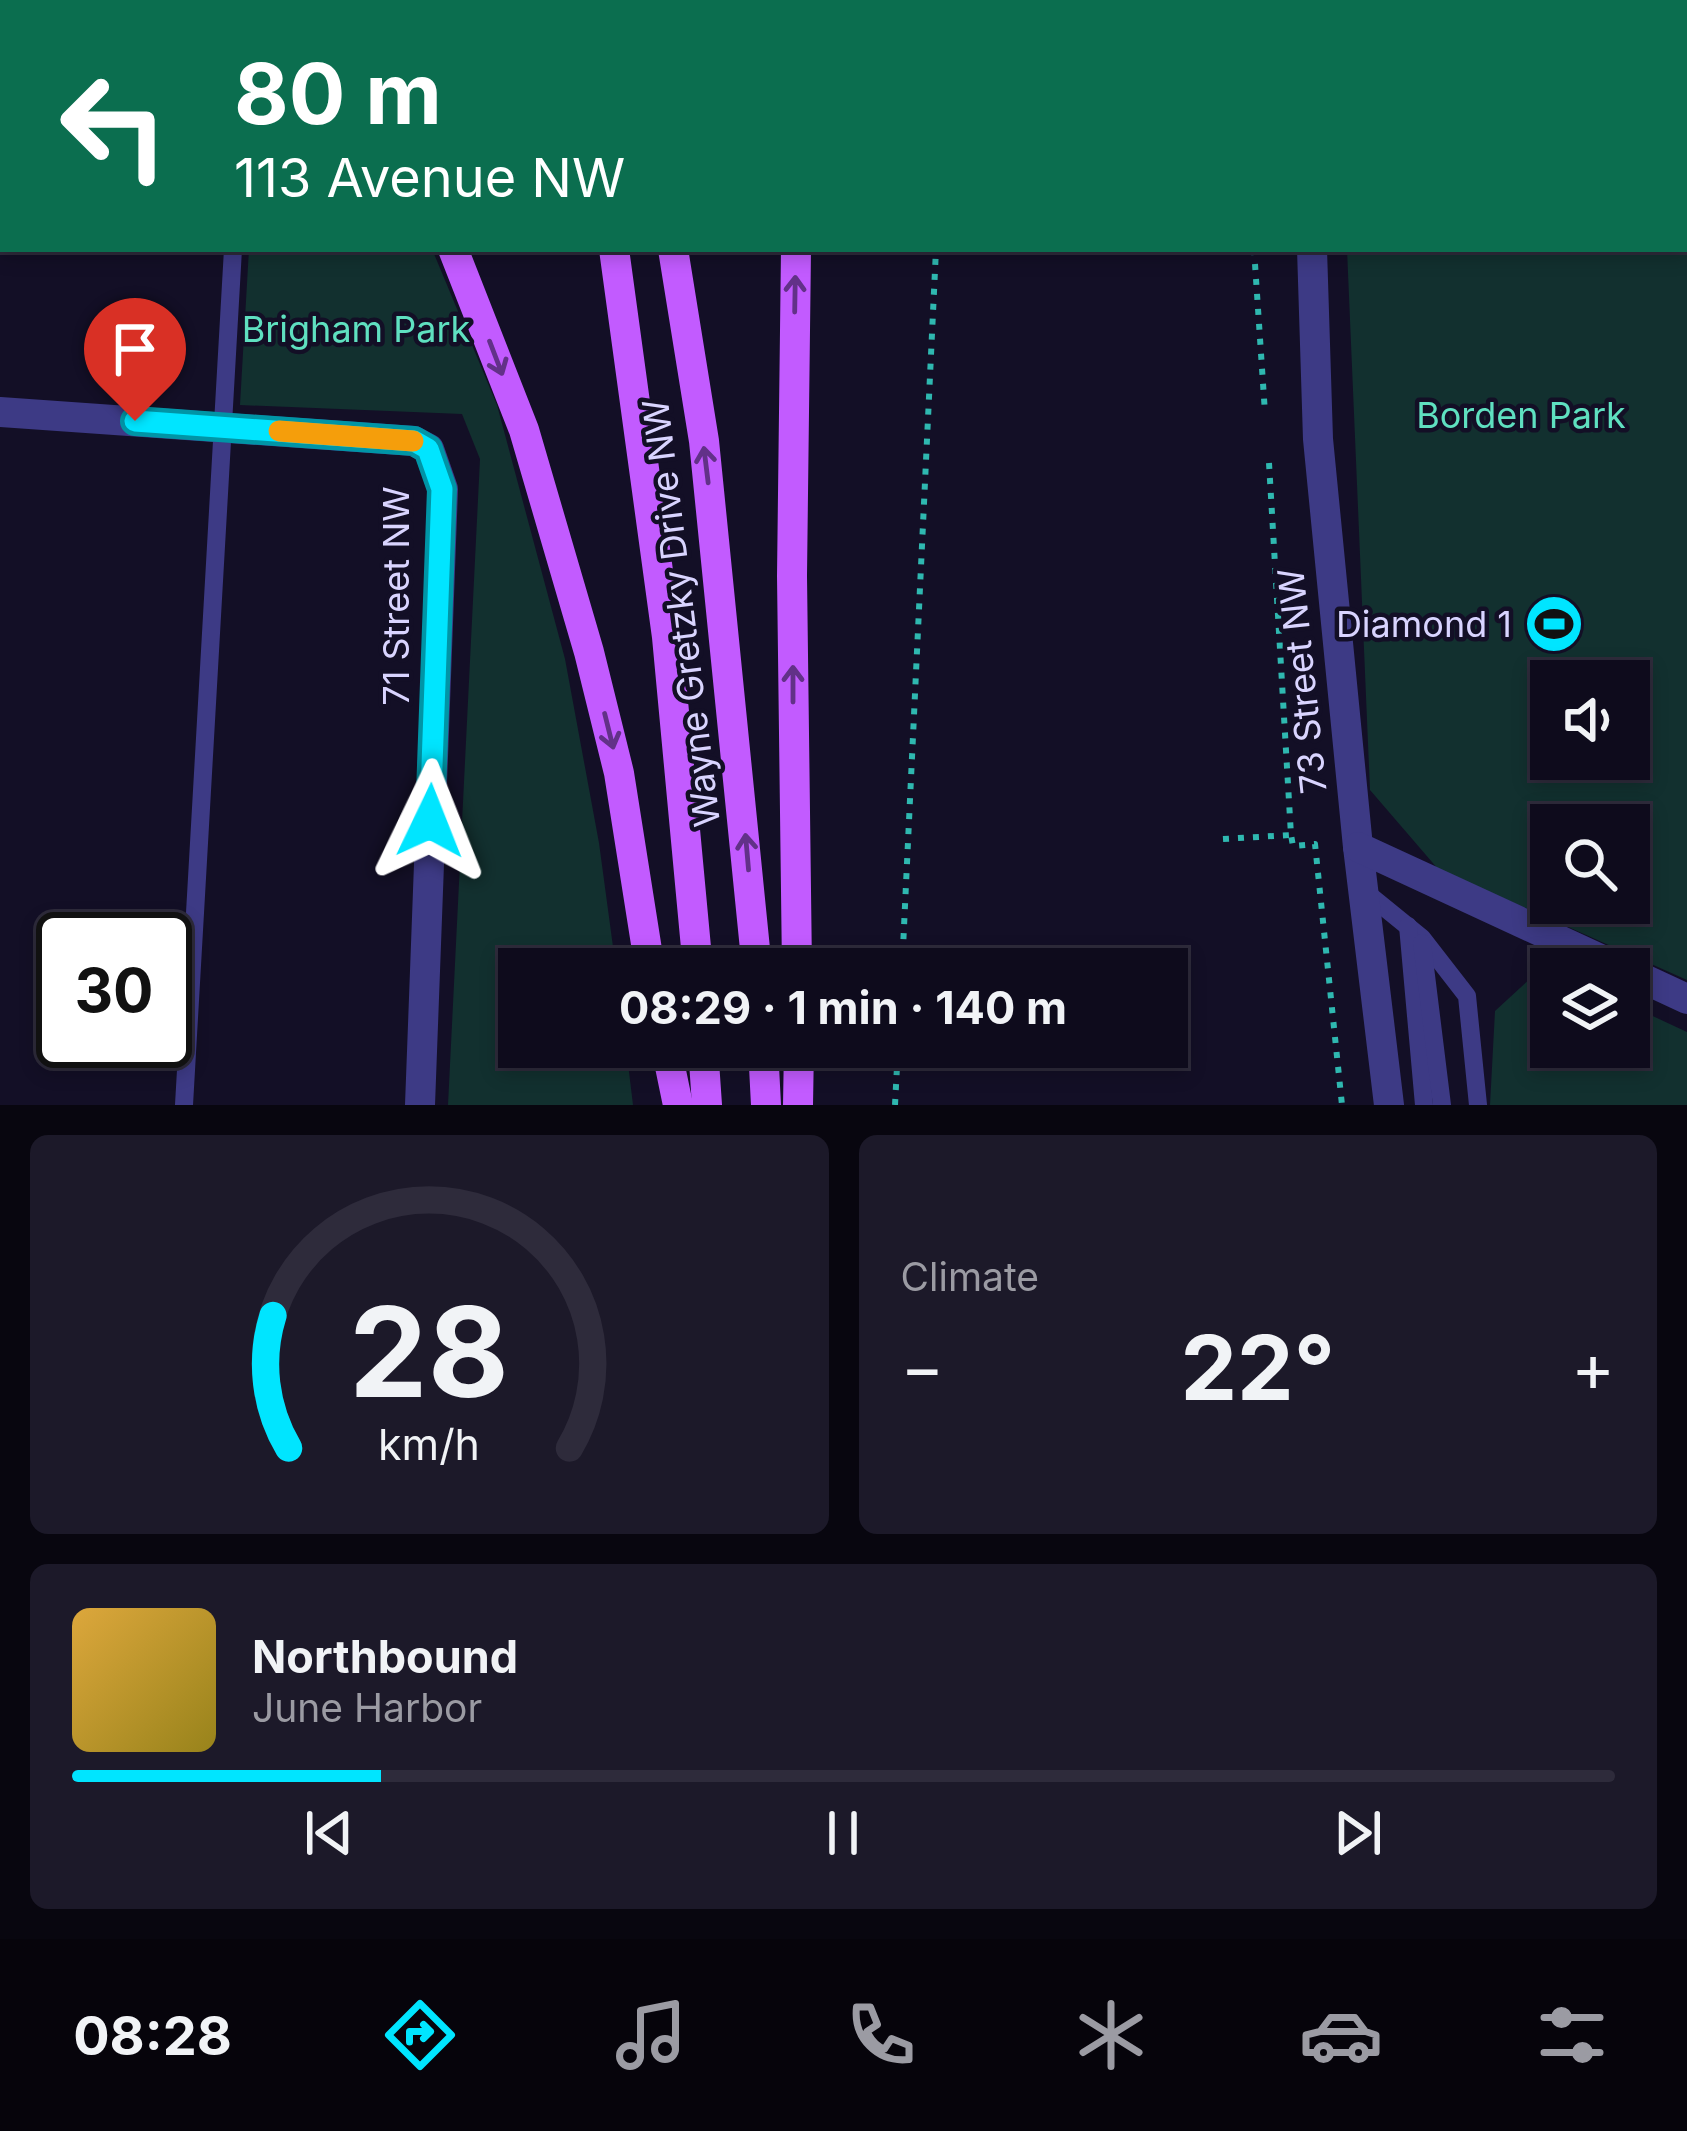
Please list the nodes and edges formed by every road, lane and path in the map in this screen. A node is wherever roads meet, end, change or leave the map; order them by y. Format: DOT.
graph roads {
  1 [pos="233,252"];
  2 [pos="454,252"];
  3 [pos="614,252"];
  4 [pos="673,252"];
  5 [pos="796,252"];
  6 [pos="936,252"];
  7 [pos="1254,252"];
  8 [pos="1312,252"];
  9 [pos="0,412"];
  10 [pos="1265,413"];
  11 [pos="225,427"];
  12 [pos="1269,463"];
  13 [pos="1291,835"];
  14 [pos="1223,839"];
  15 [pos="1358,847"];
  16 [pos="1371,897"];
  17 [pos="1415,932"];
  18 [pos="647,948"];
  19 [pos="696,948"];
  20 [pos="755,948"];
  21 [pos="797,948"];
  22 [pos="903,948"];
  23 [pos="1575,948"];
  24 [pos="1650,982"];
  25 [pos="1687,999"];
  26 [pos="671,1068"];
  27 [pos="704,1068"];
  28 [pos="764,1068"];
  29 [pos="799,1068"];
  30 [pos="897,1068"];
  31 [pos="184,1105"];
  32 [pos="420,1105"];
  33 [pos="679,1105"];
  34 [pos="706,1105"];
  35 [pos="766,1105"];
  36 [pos="798,1105"];
  37 [pos="895,1105"];
  38 [pos="1342,1105"];
  39 [pos="1389,1105"];
  40 [pos="1403,1105"];
  41 [pos="1424,1105"];
  42 [pos="1442,1105"];
  43 [pos="1478,1105"];
  1 -- 11 [label="lane"];
  2 -- 18 [label="main road, one-way"];
  3 -- 19 [label="main road, Wayne Gretzky Drive NW"];
  20 -- 4 [label="main road, Wayne Gretzky Drive NW, one-way"];
  21 -- 5 [label="main road, one-way"];
  6 -- 22 [label="path"];
  7 -- 10 [label="path"];
  8 -- 15 [label="street, 73 Street NW"];
  9 -- 11 [label="street"];
  11 -- 31 [label="lane"];
  11 -- 32 [label="street, 71 Street NW"];
  12 -- 13 [label="path"];
  13 -- 14 [label="path"];
  13 -- 38 [label="path"];
  15 -- 16 [label="street, 73 Street NW"];
  15 -- 23 [label="street"];
  16 -- 17 [label="lane"];
  16 -- 39 [label="street, 73 Street NW"];
  16 -- 40 [label="lane"];
  17 -- 41 [label="lane"];
  17 -- 42 [label="lane"];
  17 -- 43 [label="lane"];
  24 -- 25 [label="street"];
  26 -- 33 [label="main road"];
  27 -- 34 [label="main road"];
  28 -- 35 [label="main road"];
  29 -- 36 [label="main road"];
  30 -- 37 [label="path"];
}
